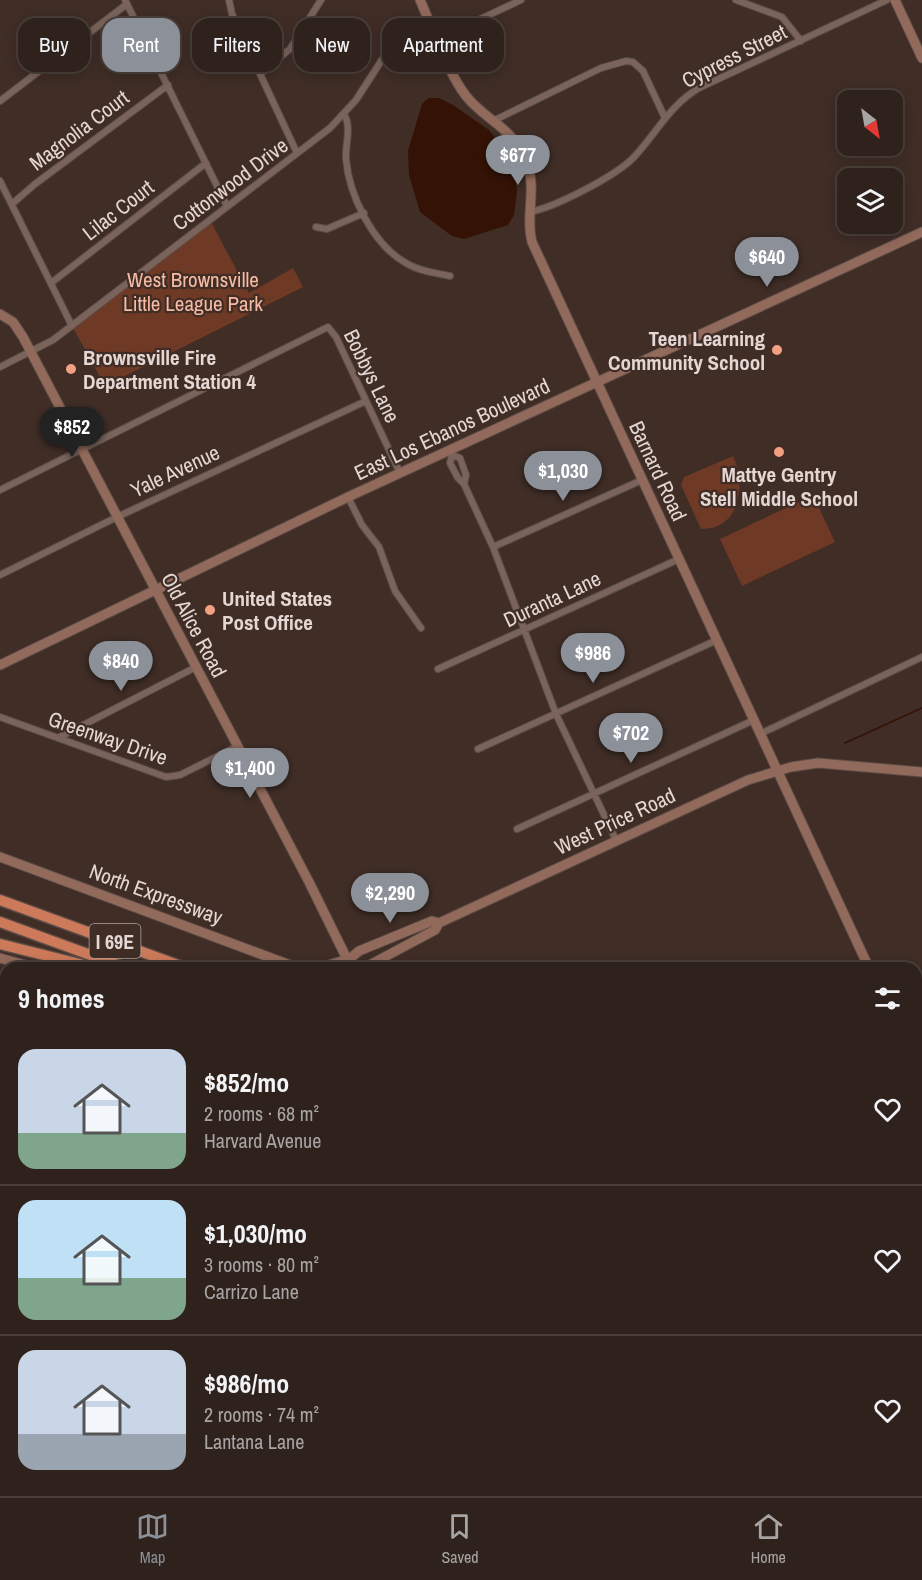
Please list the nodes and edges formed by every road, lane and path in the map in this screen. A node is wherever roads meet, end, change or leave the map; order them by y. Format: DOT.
graph roads {
  1 [pos="229,0"];
  2 [pos="321,0"];
  3 [pos="420,0"];
  4 [pos="521,0"];
  5 [pos="736,0"];
  6 [pos="887,0"];
  7 [pos="895,0"];
  8 [pos="126,2"];
  9 [pos="428,18"];
  10 [pos="475,18"];
  11 [pos="801,41"];
  12 [pos="922,58"];
  13 [pos="382,59"];
  14 [pos="454,72"];
  15 [pos="260,74"];
  16 [pos="168,85"];
  17 [pos="0,101"];
  18 [pos="344,114"];
  19 [pos="665,118"];
  20 [pos="495,120"];
  21 [pos="297,153"];
  22 [pos="206,163"];
  23 [pos="0,181"];
  24 [pos="12,204"];
  25 [pos="227,206"];
  26 [pos="529,212"];
  27 [pos="364,213"];
  28 [pos="316,227"];
  29 [pos="922,232"];
  30 [pos="450,276"];
  31 [pos="51,283"];
  32 [pos="0,314"];
  33 [pos="72,326"];
  34 [pos="31,352"];
  35 [pos="0,367"];
  36 [pos="597,382"];
  37 [pos="366,401"];
  38 [pos="82,449"];
  39 [pos="450,453"];
  40 [pos="400,473"];
  41 [pos="642,480"];
  42 [pos="0,490"];
  43 [pos="348,497"];
  44 [pos="117,517"];
  45 [pos="493,547"];
  46 [pos="679,559"];
  47 [pos="0,575"];
  48 [pos="155,589"];
  49 [pos="421,628"];
  50 [pos="525,630"];
  51 [pos="717,640"];
  52 [pos="922,657"];
  53 [pos="0,665"];
  54 [pos="196,668"];
  55 [pos="438,669"];
  56 [pos="556,714"];
  57 [pos="0,717"];
  58 [pos="754,720"];
  59 [pos="760,734"];
  60 [pos="57,738"];
  61 [pos="236,747"];
  62 [pos="478,749"];
  63 [pos="778,770"];
  64 [pos="922,772"];
  65 [pos="594,795"];
  66 [pos="518,829"];
  67 [pos="616,840"];
  68 [pos="0,856"];
  69 [pos="0,898"];
  70 [pos="0,922"];
  71 [pos="439,923"];
  72 [pos="0,944"];
  73 [pos="72,962"];
  74 [pos="110,962"];
  75 [pos="170,962"];
  76 [pos="282,962"];
  77 [pos="347,962"];
  78 [pos="349,962"];
  79 [pos="374,962"];
  80 [pos="866,962"];
  1 -- 15 [label="street"];
  2 -- 15 [label="street"];
  3 -- 9 [label="street, Barnard Road"];
  4 -- 10 [label="street, Cottonwood Drive"];
  5 -- 11 [label="street"];
  6 -- 11 [label="street, Cypress Street"];
  7 -- 12 [label="street"];
  8 -- 16 [label="street"];
  8 -- 17 [label="street"];
  11 -- 19 [label="street, Cypress Street"];
  13 -- 18 [label="street, Cottonwood Drive"];
  14 -- 20 [label="street, Barnard Road"];
  15 -- 21 [label="street"];
  16 -- 22 [label="street"];
  16 -- 24 [label="street, Magnolia Court"];
  18 -- 21 [label="street, Cottonwood Drive"];
  18 -- 27 [label="street"];
  19 -- 20 [label="street"];
  19 -- 26 [label="street, Cypress Street"];
  20 -- 26 [label="street, Barnard Road"];
  21 -- 25 [label="street, Cottonwood Drive"];
  22 -- 25 [label="street"];
  22 -- 31 [label="street, Lilac Court"];
  23 -- 24 [label="street"];
  24 -- 31 [label="street"];
  25 -- 33 [label="street, Cottonwood Drive"];
  26 -- 36 [label="street, Barnard Road"];
  27 -- 28 [label="street"];
  27 -- 30 [label="street"];
  29 -- 36 [label="street, East Los Ebanos Boulevard"];
  31 -- 33 [label="street"];
  32 -- 34 [label="street, Old Alice Road"];
  33 -- 34 [label="street, Cottonwood Drive"];
  34 -- 35 [label="street, Cottonwood Drive"];
  34 -- 38 [label="street, Old Alice Road"];
  36 -- 39 [label="street, East Los Ebanos Boulevard"];
  36 -- 41 [label="street, Barnard Road"];
  37 -- 38 [label="street, Bobbys Lane"];
  37 -- 40 [label="street, Bobbys Lane"];
  37 -- 44 [label="street, Yale Avenue"];
  38 -- 42 [label="street"];
  38 -- 44 [label="street, Old Alice Road"];
  39 -- 40 [label="street, East Los Ebanos Boulevard"];
  39 -- 45 [label="street"];
  40 -- 43 [label="street, East Los Ebanos Boulevard"];
  41 -- 45 [label="street"];
  41 -- 46 [label="street, Barnard Road"];
  43 -- 48 [label="street, East Los Ebanos Boulevard"];
  43 -- 49 [label="street"];
  44 -- 47 [label="street, Yale Avenue"];
  44 -- 48 [label="street, Old Alice Road"];
  45 -- 50 [label="street"];
  46 -- 50 [label="street, Duranta Lane"];
  46 -- 51 [label="street, Barnard Road"];
  48 -- 53 [label="street, East Los Ebanos Boulevard"];
  48 -- 54 [label="street, Old Alice Road"];
  50 -- 55 [label="street, Duranta Lane"];
  50 -- 56 [label="street"];
  51 -- 56 [label="street"];
  51 -- 58 [label="street, Barnard Road"];
  52 -- 59 [label="street"];
  54 -- 60 [label="street"];
  54 -- 61 [label="street, Old Alice Road"];
  56 -- 62 [label="street"];
  56 -- 65 [label="street"];
  57 -- 60 [label="street, Greenway Drive"];
  58 -- 59 [label="street, Barnard Road"];
  58 -- 65 [label="street"];
  59 -- 63 [label="street, Barnard Road"];
  60 -- 61 [label="street, Greenway Drive"];
  61 -- 77 [label="street, Old Alice Road"];
  63 -- 64 [label="street, West Price Road"];
  63 -- 67 [label="street, West Price Road"];
  63 -- 80 [label="street, Barnard Road"];
  65 -- 66 [label="street"];
  65 -- 67 [label="street"];
  67 -- 71 [label="street, West Price Road"];
  68 -- 76 [label="street, North Expressway"];
  69 -- 75 [label="highway, I 69E"];
  70 -- 74 [label="highway, I 69E"];
  71 -- 78 [label="street, West Price Road"];
  71 -- 79 [label="street"];
  72 -- 73 [label="highway"];
}
